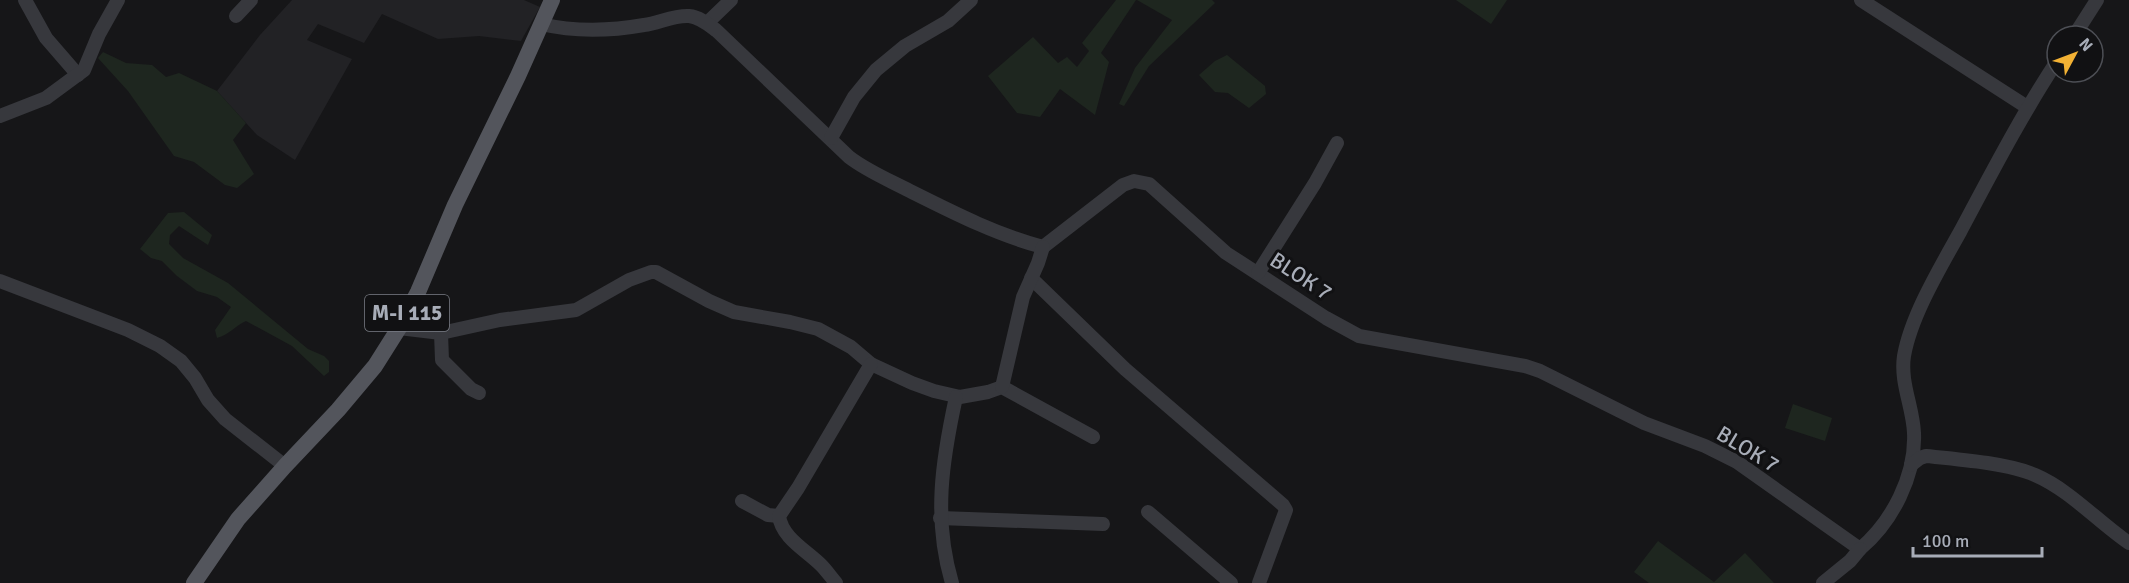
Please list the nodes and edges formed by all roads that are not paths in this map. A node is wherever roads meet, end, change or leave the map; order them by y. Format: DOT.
graph roads {
  1 [pos="25,0"];
  2 [pos="118,0"];
  3 [pos="251,0"];
  4 [pos="731,0"];
  5 [pos="971,0"];
  6 [pos="1861,0"];
  7 [pos="2097,0"];
  8 [pos="548,1"];
  9 [pos="236,16"];
  10 [pos="707,23"];
  11 [pos="541,24"];
  12 [pos="2082,24"];
  13 [pos="78,75"];
  14 [pos="2045,79"];
  15 [pos="2027,107"];
  16 [pos="0,116"];
  17 [pos="831,138"];
  18 [pos="1337,143"];
  19 [pos="1043,248"];
  20 [pos="1258,273"];
  21 [pos="1031,278"];
  22 [pos="0,280"];
  23 [pos="399,328"];
  24 [pos="441,333"];
  25 [pos="871,364"];
  26 [pos="1002,387"];
  27 [pos="479,393"];
  28 [pos="956,397"];
  29 [pos="1914,432"];
  30 [pos="1093,437"];
  31 [pos="1937,457"];
  32 [pos="1911,465"];
  33 [pos="285,466"];
  34 [pos="742,501"];
  35 [pos="1148,512"];
  36 [pos="779,516"];
  37 [pos="940,518"];
  38 [pos="1103,524"];
  39 [pos="2129,543"];
  40 [pos="1860,549"];
  41 [pos="194,583"];
  42 [pos="836,583"];
  43 [pos="952,583"];
  44 [pos="1231,583"];
  45 [pos="1259,583"];
  46 [pos="1823,583"];
  1 -- 13 [label="street"];
  2 -- 13 [label="street"];
  3 -- 9 [label="street"];
  4 -- 10 [label="street"];
  5 -- 17 [label="street"];
  6 -- 15 [label="street"];
  7 -- 12 [label="street"];
  8 -- 11 [label="main road, M-I 115"];
  10 -- 11 [label="street"];
  10 -- 17 [label="street"];
  11 -- 23 [label="main road, M-I 115"];
  13 -- 16 [label="street"];
  14 -- 15 [label="street"];
  15 -- 29 [label="street"];
  17 -- 19 [label="street"];
  18 -- 20 [label="street"];
  19 -- 20 [label="street, BLOK 7"];
  19 -- 21 [label="street"];
  20 -- 40 [label="street, BLOK 7"];
  21 -- 26 [label="street"];
  21 -- 45 [label="street"];
  22 -- 33 [label="street"];
  23 -- 24 [label="street"];
  23 -- 33 [label="main road, M-I 115"];
  24 -- 25 [label="street"];
  24 -- 27 [label="street"];
  25 -- 28 [label="street"];
  25 -- 36 [label="street"];
  26 -- 28 [label="street"];
  26 -- 30 [label="street"];
  28 -- 37 [label="street"];
  29 -- 31 [label="street"];
  29 -- 32 [label="street"];
  31 -- 32 [label="street"];
  31 -- 39 [label="street"];
  32 -- 40 [label="street"];
  33 -- 41 [label="main road, M-I 115"];
  34 -- 36 [label="street"];
  35 -- 44 [label="street"];
  36 -- 42 [label="street"];
  37 -- 38 [label="street"];
  37 -- 43 [label="street"];
  40 -- 46 [label="street"];
}
